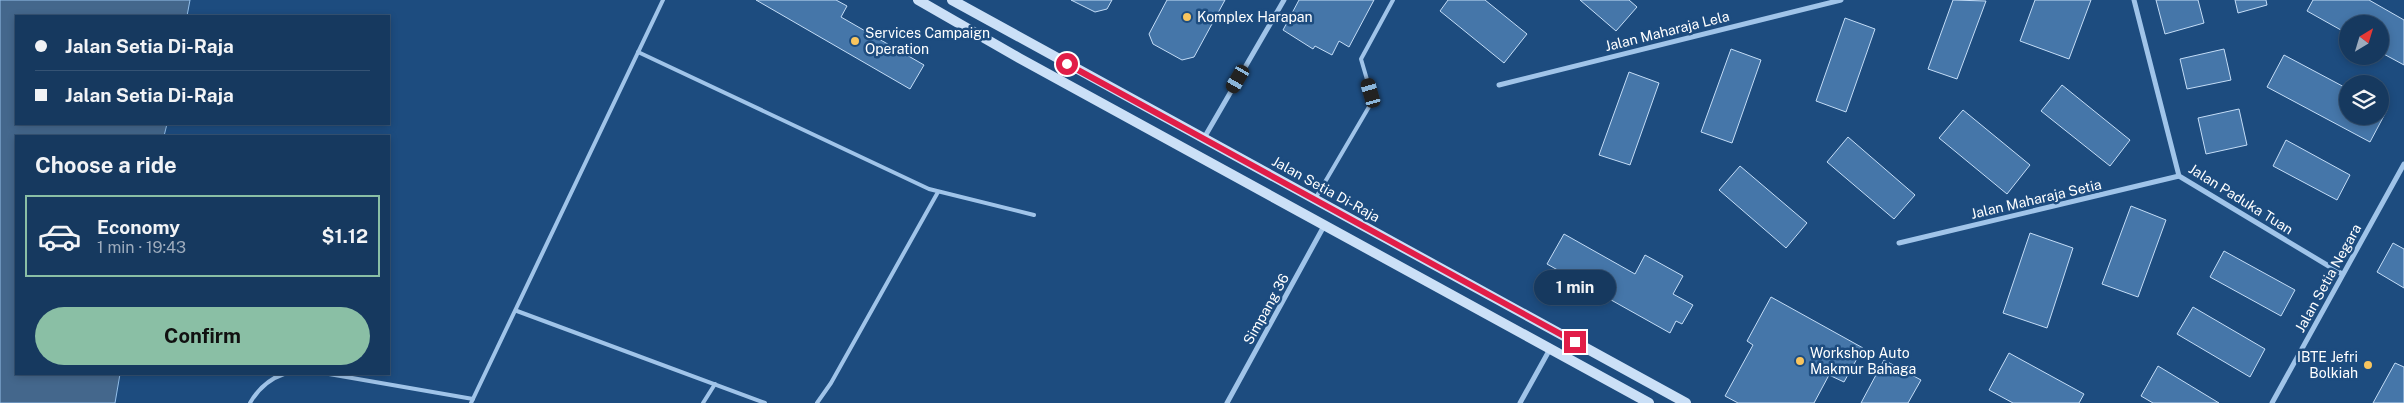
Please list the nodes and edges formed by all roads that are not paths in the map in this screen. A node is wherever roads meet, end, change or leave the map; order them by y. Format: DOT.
graph roads {
  1 [pos="663,0"];
  2 [pos="918,0"];
  3 [pos="952,0"];
  4 [pos="1284,0"];
  5 [pos="1394,0"];
  6 [pos="1841,0"];
  7 [pos="2134,0"];
  8 [pos="638,52"];
  9 [pos="1499,84"];
  10 [pos="1204,138"];
  11 [pos="2404,164"];
  12 [pos="2179,176"];
  13 [pos="938,192"];
  14 [pos="1315,199"];
  15 [pos="1034,215"];
  16 [pos="1324,226"];
  17 [pos="1899,243"];
  18 [pos="2342,274"];
  19 [pos="517,310"];
  20 [pos="1550,349"];
  21 [pos="281,375"];
  22 [pos="333,375"];
  23 [pos="715,384"];
  24 [pos="472,401"];
  25 [pos="250,403"];
  26 [pos="703,403"];
  27 [pos="765,403"];
  28 [pos="817,403"];
  29 [pos="1227,403"];
  30 [pos="1520,403"];
  31 [pos="1649,403"];
  32 [pos="1686,403"];
  33 [pos="2272,403"];
  1 -- 8 [label="lane"];
  2 -- 16 [label="main road"];
  3 -- 10 [label="main road, Jalan Setia Di-Raja"];
  4 -- 10 [label="street"];
  5 -- 14 [label="lane"];
  6 -- 9 [label="street, Jalan Maharaja Lela"];
  7 -- 12 [label="street, Jalan Paduka Tuan"];
  8 -- 13 [label="lane"];
  8 -- 19 [label="lane"];
  10 -- 14 [label="main road, Jalan Setia Di-Raja"];
  11 -- 18 [label="street, Jalan Setia Negara"];
  12 -- 17 [label="street, Jalan Maharaja Setia"];
  12 -- 18 [label="street, Jalan Paduka Tuan"];
  13 -- 15 [label="lane"];
  13 -- 28 [label="lane"];
  14 -- 32 [label="main road, Jalan Setia Di-Raja"];
  16 -- 20 [label="main road"];
  16 -- 29 [label="street, Simpang 36"];
  18 -- 33 [label="street, Jalan Setia Negara"];
  19 -- 23 [label="lane"];
  19 -- 24 [label="lane"];
  20 -- 30 [label="street"];
  20 -- 31 [label="main road"];
  21 -- 25 [label="lane"];
  22 -- 24 [label="lane"];
  23 -- 26 [label="lane"];
  23 -- 27 [label="lane"];
}
